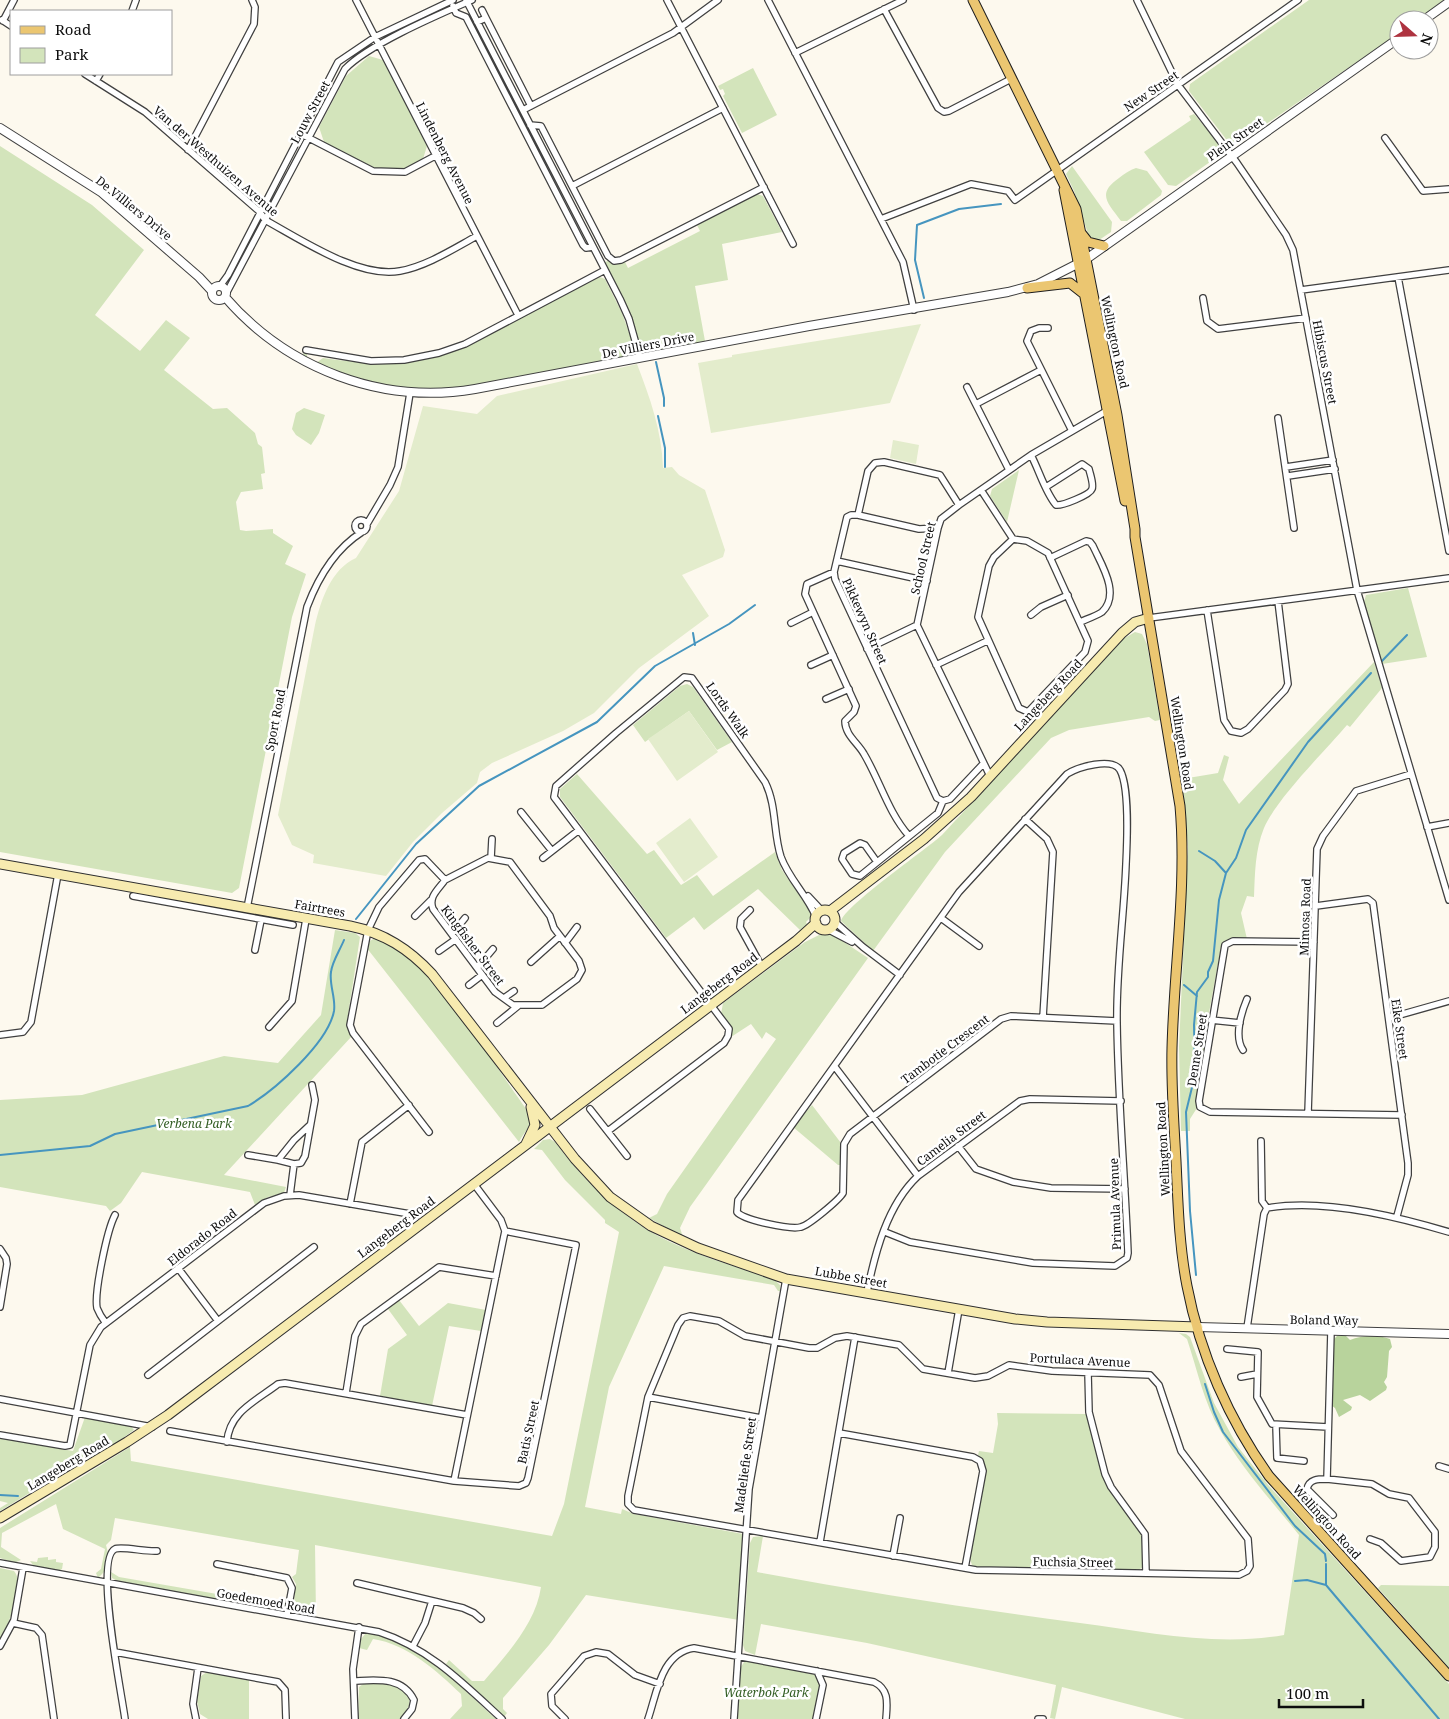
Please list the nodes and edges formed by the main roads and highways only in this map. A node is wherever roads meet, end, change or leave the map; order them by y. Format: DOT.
graph roads {
  1 [pos="973,0"];
  2 [pos="1063,184"];
  3 [pos="1080,233"];
  4 [pos="1104,246"];
  5 [pos="1082,262"];
  6 [pos="1027,288"];
  7 [pos="1085,294"];
  8 [pos="1134,537"];
  9 [pos="1149,618"];
  10 [pos="0,864"];
  11 [pos="528,1101"];
  12 [pos="550,1127"];
  13 [pos="525,1146"];
  14 [pos="1198,1327"];
  15 [pos="0,1518"];
  16 [pos="1449,1676"];
  1 -- 2 [label="main road, Wellington Road"];
  2 -- 3 [label="main road, Wellington Road"];
  2 -- 5 [label="main road, Wellington Road"];
  3 -- 4 [label="main road"];
  3 -- 5 [label="main road, Wellington Road"];
  5 -- 7 [label="main road, Wellington Road"];
  5 -- 8 [label="main road, Wellington Road"];
  6 -- 7 [label="main road"];
  7 -- 8 [label="main road, Wellington Road"];
  8 -- 9 [label="main road, Wellington Road"];
  9 -- 12 [label="main road, Langeberg Road"];
  9 -- 14 [label="main road, Wellington Road"];
  10 -- 11 [label="main road, Fairtrees"];
  11 -- 12 [label="main road, Fairtrees"];
  11 -- 13 [label="main road"];
  12 -- 13 [label="main road, Langeberg Road"];
  12 -- 14 [label="main road, Lubbe Street"];
  13 -- 15 [label="main road, Langeberg Road"];
  14 -- 16 [label="main road, Wellington Road"];
}
